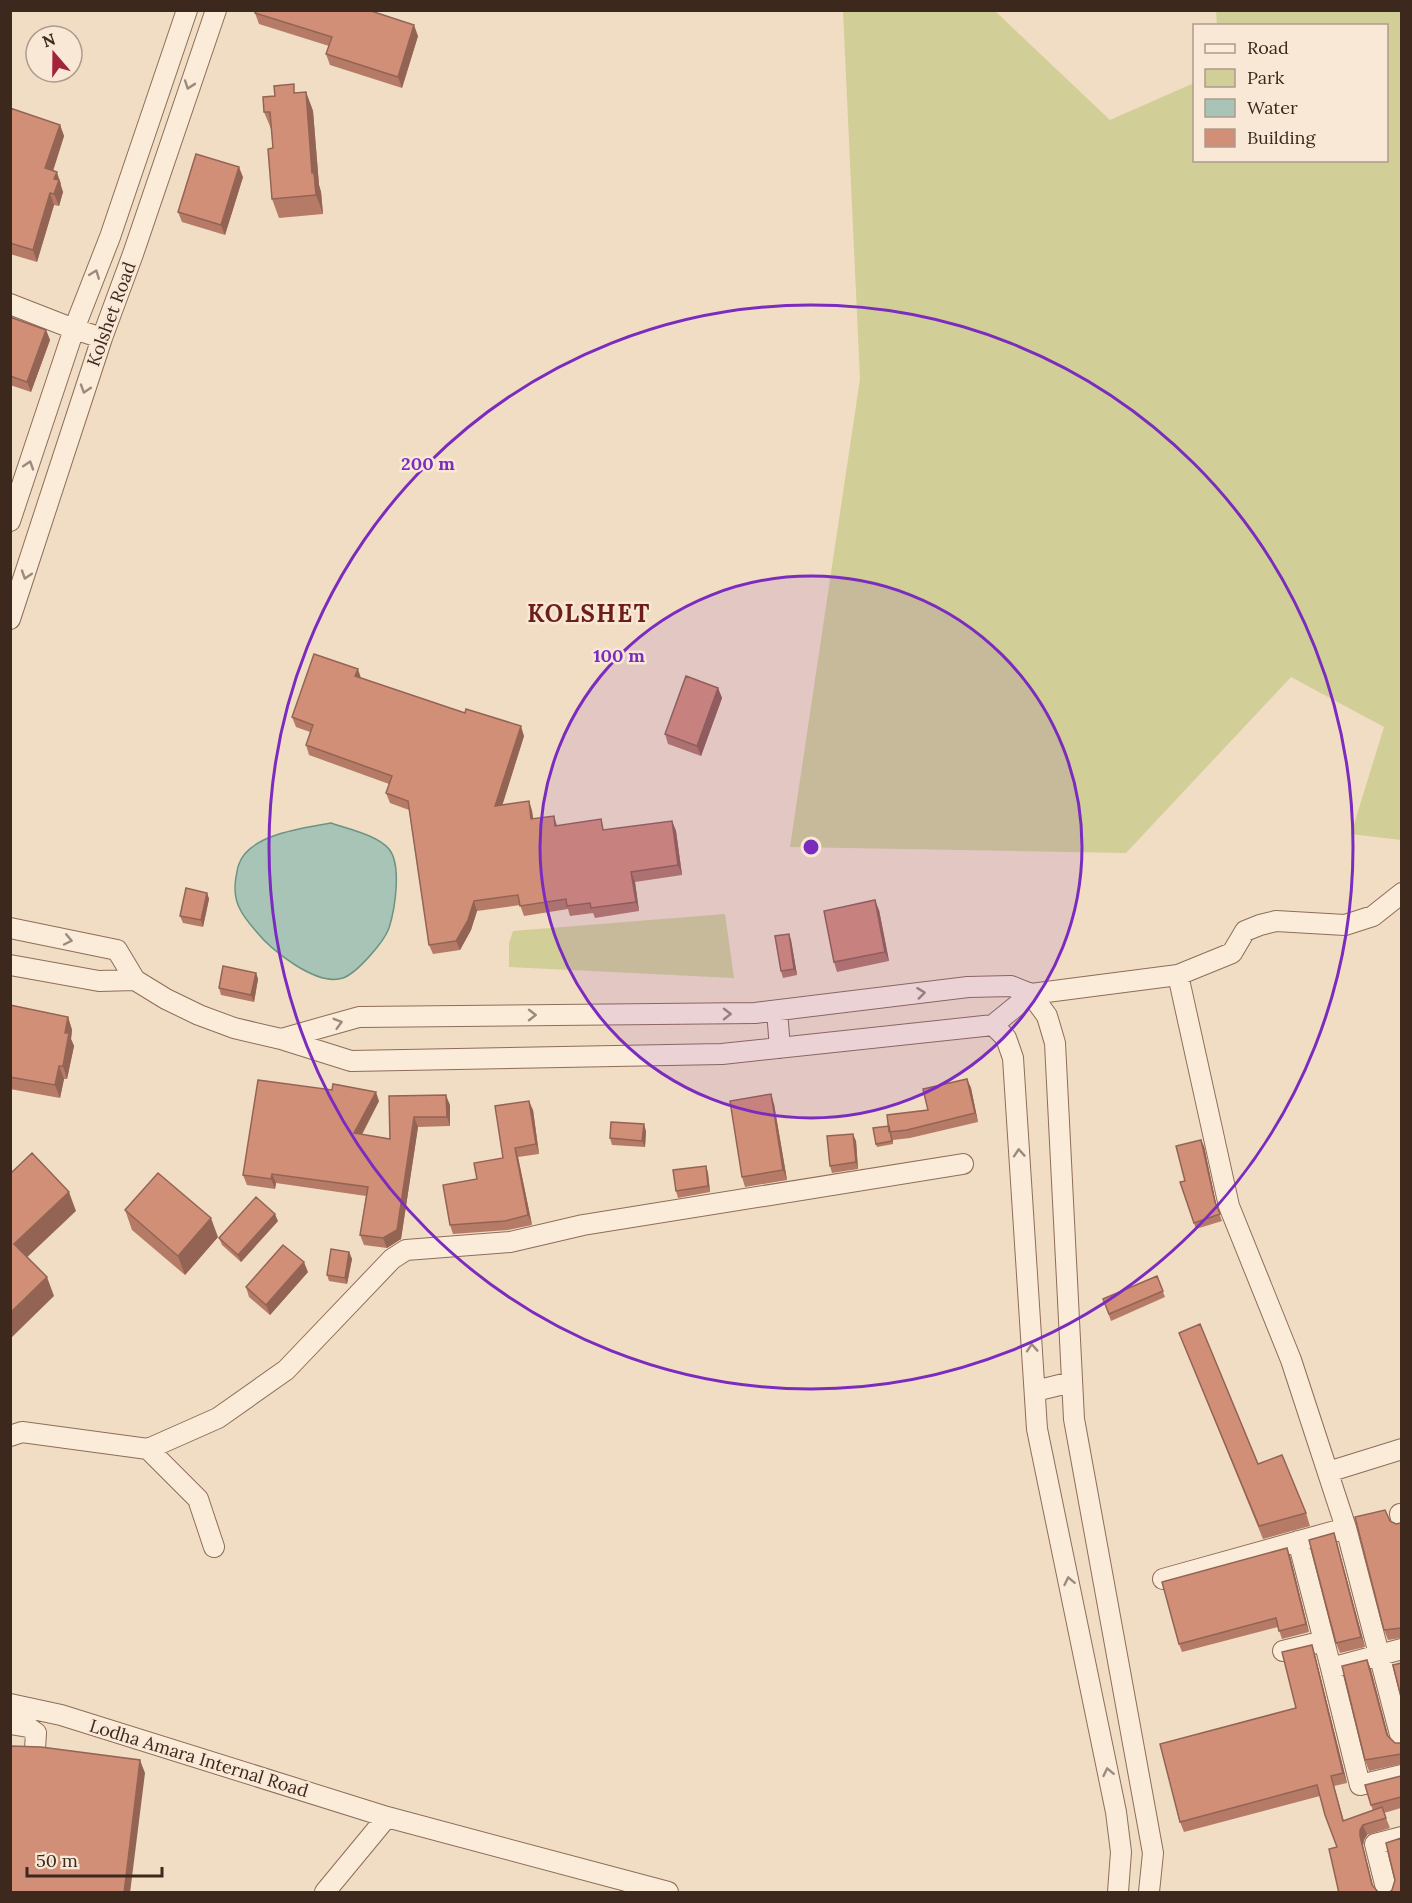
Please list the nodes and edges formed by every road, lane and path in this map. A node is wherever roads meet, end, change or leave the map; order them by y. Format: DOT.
graph roads {
  1 [pos="187,10"];
  2 [pos="216,10"];
  3 [pos="172,52"];
  4 [pos="198,59"];
  5 [pos="10,304"];
  6 [pos="74,329"];
  7 [pos="102,338"];
  8 [pos="10,520"];
  9 [pos="10,619"];
  10 [pos="1401,893"];
  11 [pos="10,928"];
  12 [pos="10,964"];
  13 [pos="1178,975"];
  14 [pos="135,980"];
  15 [pos="1031,994"];
  16 [pos="777,1011"];
  17 [pos="993,1025"];
  18 [pos="281,1039"];
  19 [pos="780,1048"];
  20 [pos="963,1164"];
  21 [pos="1072,1382"];
  22 [pos="1035,1392"];
  23 [pos="10,1436"];
  24 [pos="148,1449"];
  25 [pos="1401,1449"];
  26 [pos="1328,1472"];
  27 [pos="1346,1528"];
  28 [pos="1298,1541"];
  29 [pos="214,1546"];
  30 [pos="1163,1579"];
  31 [pos="1324,1641"];
  32 [pos="1401,1649"];
  33 [pos="1283,1651"];
  34 [pos="1378,1655"];
  35 [pos="1331,1668"];
  36 [pos="10,1704"];
  37 [pos="10,1724"];
  38 [pos="1401,1742"];
  39 [pos="23,1744"];
  40 [pos="1401,1775"];
  41 [pos="1145,1811"];
  42 [pos="1116,1812"];
  43 [pos="387,1817"];
  44 [pos="1401,1837"];
  45 [pos="325,1893"];
  46 [pos="668,1893"];
  47 [pos="1118,1893"];
  48 [pos="1149,1893"];
  49 [pos="1387,1893"];
  1 -- 3 [label="street, Kolshet Road"];
  2 -- 4 [label="street, Kolshet Road"];
  3 -- 4 [label="street"];
  6 -- 3 [label="street, Kolshet Road, one-way"];
  4 -- 7 [label="street, Kolshet Road, one-way"];
  5 -- 6 [label="street"];
  6 -- 7 [label="street"];
  8 -- 6 [label="street, Kolshet Road, one-way"];
  7 -- 9 [label="street, Kolshet Road, one-way"];
  10 -- 13 [label="street"];
  11 -- 14 [label="street, one-way"];
  12 -- 14 [label="street"];
  13 -- 15 [label="street"];
  13 -- 26 [label="street"];
  14 -- 18 [label="street"];
  16 -- 15 [label="street, one-way"];
  15 -- 17 [label="street"];
  15 -- 21 [label="street"];
  18 -- 16 [label="street, one-way"];
  16 -- 19 [label="street"];
  17 -- 19 [label="street"];
  22 -- 17 [label="street, one-way"];
  18 -- 19 [label="street"];
  20 -- 24 [label="street"];
  21 -- 22 [label="street"];
  21 -- 41 [label="street"];
  42 -- 22 [label="street, one-way"];
  23 -- 24 [label="street"];
  24 -- 29 [label="street"];
  25 -- 26 [label="street"];
  26 -- 27 [label="street"];
  27 -- 28 [label="street"];
  27 -- 34 [label="street"];
  28 -- 30 [label="street"];
  28 -- 31 [label="street"];
  31 -- 33 [label="street"];
  31 -- 35 [label="street"];
  32 -- 34 [label="street"];
  34 -- 35 [label="street"];
  34 -- 38 [label="street"];
  35 -- 40 [label="street"];
  36 -- 43 [label="street, Lodha Amara Internal Road"];
  37 -- 39 [label="street"];
  41 -- 42 [label="street"];
  41 -- 48 [label="street"];
  42 -- 47 [label="street"];
  43 -- 45 [label="street"];
  43 -- 46 [label="street, Lodha Amara Internal Road"];
  44 -- 49 [label="street"];
}
